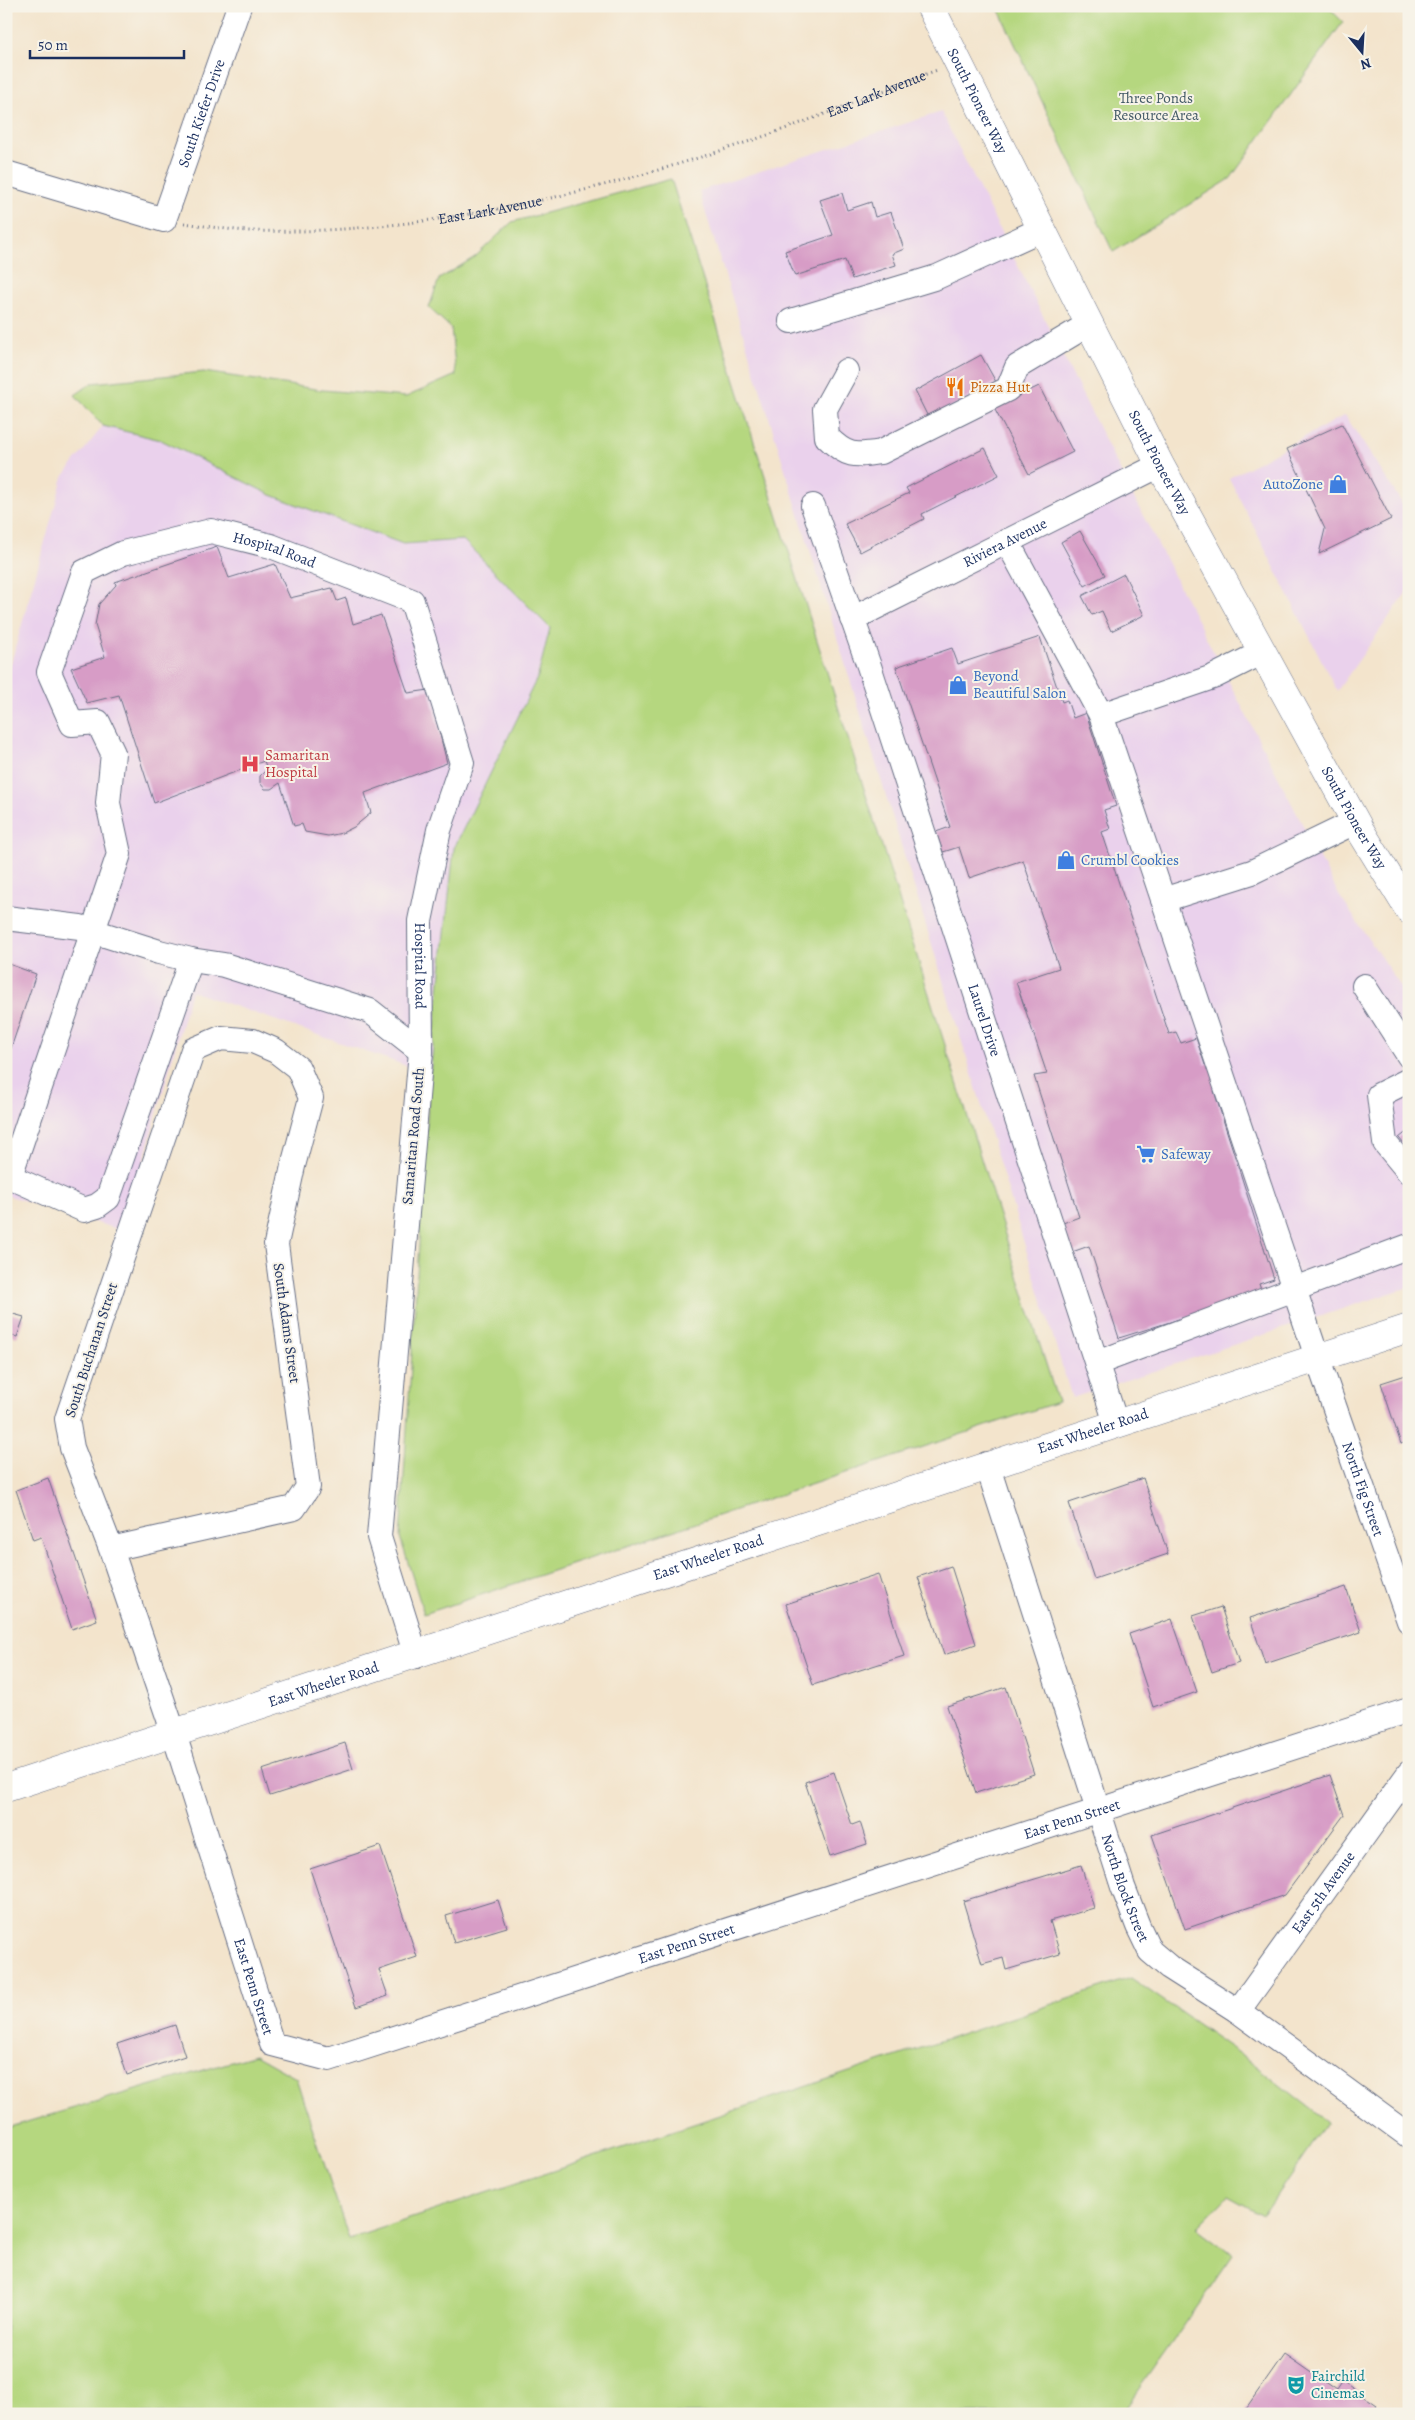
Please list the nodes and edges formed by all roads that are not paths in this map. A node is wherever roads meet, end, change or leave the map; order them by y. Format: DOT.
graph roads {
  1 [pos="239,6"];
  2 [pos="930,6"];
  3 [pos="6,173"];
  4 [pos="1042,229"];
  5 [pos="791,321"];
  6 [pos="1089,324"];
  7 [pos="846,371"];
  8 [pos="1160,465"];
  9 [pos="813,506"];
  10 [pos="1008,541"];
  11 [pos="852,620"];
  12 [pos="1263,652"];
  13 [pos="1101,715"];
  14 [pos="1355,822"];
  15 [pos="1163,900"];
  16 [pos="1409,910"];
  17 [pos="6,918"];
  18 [pos="91,932"];
  19 [pos="191,960"];
  20 [pos="1364,986"];
  21 [pos="193,1050"];
  22 [pos="420,1051"];
  23 [pos="1409,1056"];
  24 [pos="1409,1080"];
  25 [pos="1409,1172"];
  26 [pos="8,1176"];
  27 [pos="1409,1246"];
  28 [pos="1294,1289"];
  29 [pos="1409,1328"];
  30 [pos="1317,1357"];
  31 [pos="1097,1362"];
  32 [pos="1116,1422"];
  33 [pos="987,1464"];
  34 [pos="111,1549"];
  35 [pos="1409,1621"];
  36 [pos="416,1656"];
  37 [pos="1409,1710"];
  38 [pos="174,1734"];
  39 [pos="1409,1773"];
  40 [pos="6,1788"];
  41 [pos="1098,1810"];
  42 [pos="1238,2011"];
  43 [pos="1409,2136"];
  1 -- 3 [label="street, South Kiefer Drive"];
  2 -- 4 [label="main road, South Pioneer Way"];
  4 -- 5 [label="street"];
  4 -- 6 [label="main road, South Pioneer Way"];
  6 -- 7 [label="street"];
  6 -- 8 [label="main road, South Pioneer Way"];
  8 -- 10 [label="street, Riviera Avenue"];
  8 -- 12 [label="main road, South Pioneer Way"];
  9 -- 11 [label="street, Laurel Drive"];
  10 -- 11 [label="street, Riviera Avenue"];
  10 -- 13 [label="street, North Fig Street"];
  11 -- 31 [label="street, Laurel Drive"];
  12 -- 13 [label="street"];
  12 -- 14 [label="main road, South Pioneer Way"];
  13 -- 15 [label="street, North Fig Street"];
  14 -- 15 [label="street"];
  14 -- 16 [label="main road, South Pioneer Way"];
  15 -- 28 [label="street, North Fig Street"];
  17 -- 18 [label="street, Samaritan Road South"];
  18 -- 19 [label="street, Samaritan Road South"];
  18 -- 22 [label="street, Hospital Road"];
  18 -- 26 [label="street"];
  19 -- 22 [label="street, Samaritan Road South"];
  19 -- 26 [label="street"];
  20 -- 23 [label="street"];
  21 -- 34 [label="street, South Buchanan Street"];
  21 -- 34 [label="street, South Adams Street"];
  22 -- 36 [label="street, Samaritan Road South"];
  24 -- 25 [label="street"];
  27 -- 28 [label="street"];
  28 -- 30 [label="street, North Fig Street"];
  28 -- 31 [label="street"];
  29 -- 30 [label="main road, East Wheeler Road"];
  30 -- 32 [label="main road, East Wheeler Road"];
  30 -- 35 [label="street, North Fig Street"];
  31 -- 32 [label="street, Laurel Drive"];
  32 -- 33 [label="main road, East Wheeler Road"];
  33 -- 36 [label="main road, East Wheeler Road"];
  33 -- 41 [label="street, North Block Street"];
  34 -- 38 [label="street, South Buchanan Street"];
  36 -- 38 [label="main road, East Wheeler Road"];
  37 -- 41 [label="street, East Penn Street"];
  38 -- 40 [label="main road, East Wheeler Road"];
  38 -- 41 [label="street, East Penn Street"];
  39 -- 42 [label="street, East 5th Avenue"];
  41 -- 42 [label="street, North Block Street"];
  42 -- 43 [label="street, North Block Street"];
}
